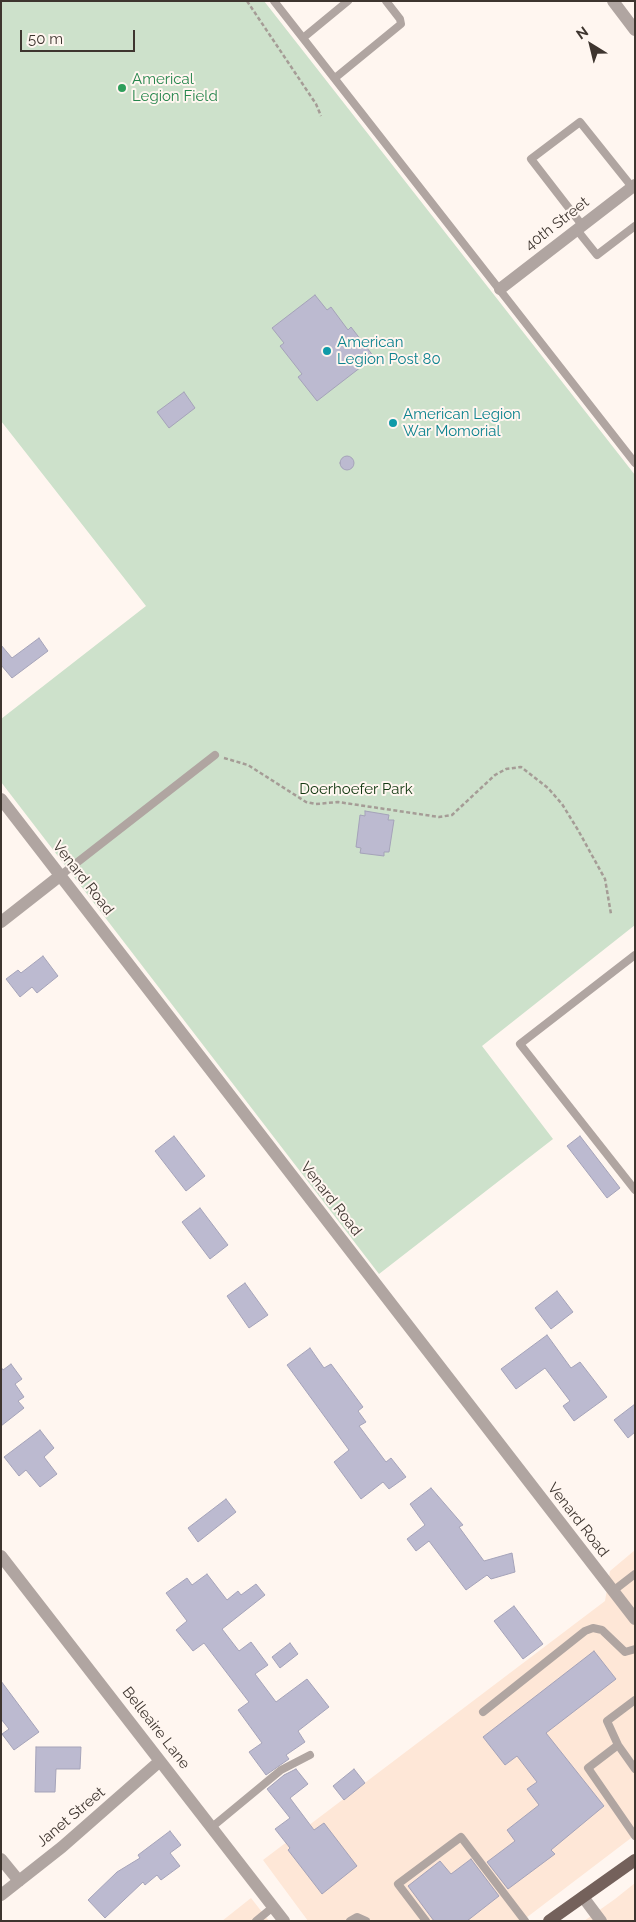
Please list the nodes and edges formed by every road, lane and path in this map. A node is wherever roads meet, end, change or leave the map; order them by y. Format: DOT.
graph roads {
  1 [pos="247,1"];
  2 [pos="274,1"];
  3 [pos="348,1"];
  4 [pos="386,1"];
  5 [pos="612,1"];
  6 [pos="635,30"];
  7 [pos="303,38"];
  8 [pos="335,78"];
  9 [pos="321,116"];
  10 [pos="634,186"];
  11 [pos="635,226"];
  12 [pos="580,228"];
  13 [pos="500,289"];
  14 [pos="635,463"];
  15 [pos="214,755"];
  16 [pos="1,799"];
  17 [pos="61,875"];
  18 [pos="611,914"];
  19 [pos="1,922"];
  20 [pos="635,955"];
  21 [pos="635,1190"];
  22 [pos="1,1556"];
  23 [pos="635,1574"];
  24 [pos="613,1591"];
  25 [pos="635,1619"];
  26 [pos="635,1649"];
  27 [pos="635,1700"];
  28 [pos="482,1712"];
  29 [pos="618,1745"];
  30 [pos="310,1755"];
  31 [pos="160,1761"];
  32 [pos="635,1769"];
  33 [pos="212,1827"];
  34 [pos="635,1836"];
  35 [pos="1,1859"];
  36 [pos="635,1860"];
  37 [pos="19,1882"];
  38 [pos="1,1895"];
  39 [pos="582,1897"];
  40 [pos="273,1907"];
  41 [pos="256,1921"];
  42 [pos="284,1921"];
  43 [pos="350,1921"];
  44 [pos="366,1921"];
  45 [pos="426,1921"];
  46 [pos="525,1921"];
  47 [pos="549,1921"];
  48 [pos="601,1921"];
  1 -- 9 [label="path"];
  2 -- 7 [label="lane"];
  3 -- 7 [label="lane"];
  4 -- 8 [label="lane"];
  5 -- 6 [label="street"];
  7 -- 8 [label="lane"];
  8 -- 13 [label="lane"];
  10 -- 12 [label="street, 40th Street"];
  10 -- 12 [label="lane"];
  11 -- 12 [label="lane"];
  12 -- 13 [label="street, 40th Street"];
  13 -- 14 [label="lane"];
  15 -- 17 [label="lane"];
  15 -- 18 [label="path"];
  16 -- 17 [label="street, Venard Road"];
  17 -- 19 [label="street"];
  17 -- 24 [label="street, Venard Road"];
  20 -- 21 [label="lane"];
  22 -- 31 [label="street, Belleaire Lane"];
  23 -- 24 [label="lane"];
  24 -- 25 [label="street, Venard Road"];
  26 -- 28 [label="lane"];
  27 -- 29 [label="lane"];
  29 -- 32 [label="lane"];
  29 -- 34 [label="lane"];
  30 -- 33 [label="lane"];
  31 -- 33 [label="street, Belleaire Lane"];
  31 -- 37 [label="street, Janet Street"];
  33 -- 40 [label="street, Belleaire Lane"];
  35 -- 37 [label="street"];
  36 -- 39 [label="main road"];
  37 -- 38 [label="street, Janet Street"];
  39 -- 47 [label="main road"];
  39 -- 48 [label="street"];
  40 -- 41 [label="lane"];
  40 -- 42 [label="street, Belleaire Lane"];
  43 -- 44 [label="lane"];
  45 -- 46 [label="lane"];
}
